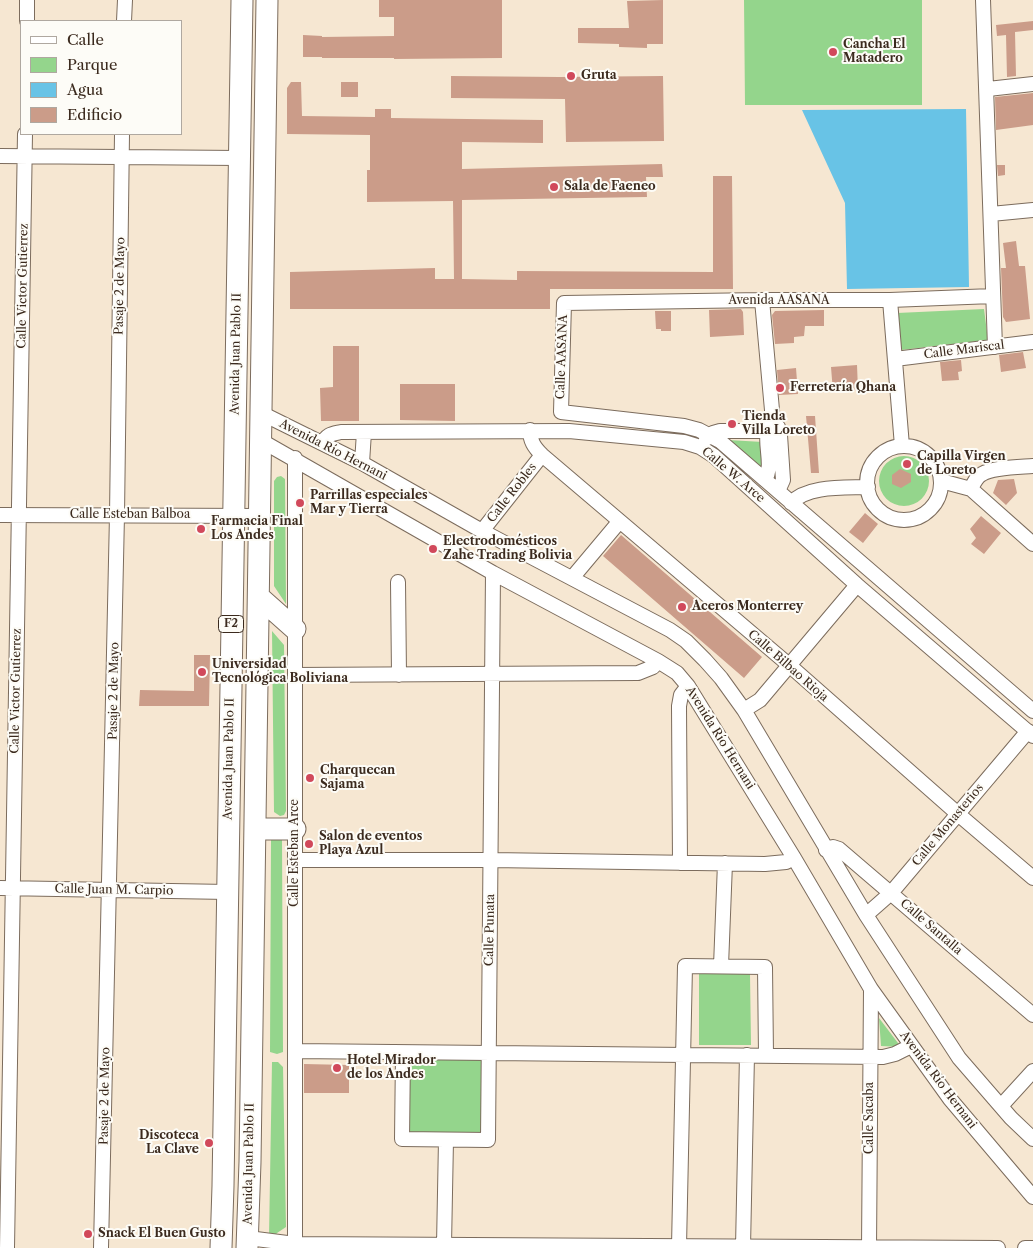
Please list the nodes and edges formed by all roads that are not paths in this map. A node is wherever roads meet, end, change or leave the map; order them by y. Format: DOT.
graph roads {
  1 [pos="27,0"];
  2 [pos="125,0"];
  3 [pos="242,0"];
  4 [pos="267,0"];
  5 [pos="983,0"];
  6 [pos="27,20"];
  7 [pos="124,20"];
  8 [pos="1033,84"];
  9 [pos="988,89"];
  10 [pos="25,135"];
  11 [pos="122,135"];
  12 [pos="0,156"];
  13 [pos="25,156"];
  14 [pos="121,157"];
  15 [pos="240,158"];
  16 [pos="1033,210"];
  17 [pos="991,214"];
  18 [pos="993,296"];
  19 [pos="762,300"];
  20 [pos="890,300"];
  21 [pos="564,303"];
  22 [pos="1033,342"];
  23 [pos="995,347"];
  24 [pos="895,359"];
  25 [pos="561,412"];
  26 [pos="261,413"];
  27 [pos="770,426"];
  28 [pos="530,430"];
  29 [pos="364,432"];
  30 [pos="710,435"];
  31 [pos="260,440"];
  32 [pos="323,443"];
  33 [pos="902,446"];
  34 [pos="700,447"];
  35 [pos="542,455"];
  36 [pos="294,458"];
  37 [pos="362,463"];
  38 [pos="1033,466"];
  39 [pos="764,480"];
  40 [pos="941,481"];
  41 [pos="868,487"];
  42 [pos="971,489"];
  43 [pos="778,491"];
  44 [pos="791,503"];
  45 [pos="0,515"];
  46 [pos="19,515"];
  47 [pos="117,516"];
  48 [pos="233,516"];
  49 [pos="259,516"];
  50 [pos="619,522"];
  51 [pos="482,532"];
  52 [pos="1033,544"];
  53 [pos="493,572"];
  54 [pos="572,578"];
  55 [pos="398,582"];
  56 [pos="857,585"];
  57 [pos="258,597"];
  58 [pos="295,629"];
  59 [pos="658,661"];
  60 [pos="789,665"];
  61 [pos="492,674"];
  62 [pos="398,675"];
  63 [pos="295,676"];
  64 [pos="688,686"];
  65 [pos="744,710"];
  66 [pos="1033,711"];
  67 [pos="1030,734"];
  68 [pos="958,814"];
  69 [pos="255,829"];
  70 [pos="295,829"];
  71 [pos="826,850"];
  72 [pos="794,858"];
  73 [pos="295,860"];
  74 [pos="491,860"];
  75 [pos="680,863"];
  76 [pos="725,863"];
  77 [pos="1033,878"];
  78 [pos="6,889"];
  79 [pos="109,890"];
  80 [pos="228,892"];
  81 [pos="891,893"];
  82 [pos="866,915"];
  83 [pos="721,966"];
  84 [pos="871,989"];
  85 [pos="1033,1016"];
  86 [pos="911,1046"];
  87 [pos="295,1051"];
  88 [pos="403,1053"];
  89 [pos="489,1053"];
  90 [pos="747,1054"];
  91 [pos="766,1055"];
  92 [pos="683,1056"];
  93 [pos="870,1056"];
  94 [pos="1033,1071"];
  95 [pos="1001,1106"];
  96 [pos="1033,1139"];
  97 [pos="446,1140"];
  98 [pos="1033,1197"];
  99 [pos="248,1243"];
  100 [pos="444,1245"];
  101 [pos="295,1246"];
  102 [pos="378,1246"];
  103 [pos="679,1246"];
  104 [pos="485,1247"];
  105 [pos="716,1247"];
  106 [pos="743,1247"];
  107 [pos="7,1248"];
  108 [pos="102,1248"];
  109 [pos="220,1248"];
  110 [pos="869,1248"];
  111 [pos="998,1248"];
  112 [pos="1024,1248"];
  113 [pos="1033,1248"];
  1 -- 6 [label="street"];
  2 -- 7 [label="street"];
  3 -- 15 [label="highway, Avenida Juan Pablo II / F2"];
  4 -- 26 [label="highway, Avenida Juan Pablo II / F2"];
  5 -- 9 [label="street"];
  8 -- 9 [label="street"];
  9 -- 17 [label="street"];
  10 -- 13 [label="street, Calle Victor Gutierrez"];
  11 -- 14 [label="street, Pasaje 2 de Mayo"];
  12 -- 13 [label="street"];
  13 -- 14 [label="street"];
  13 -- 46 [label="street, Calle Victor Gutierrez"];
  14 -- 15 [label="street"];
  14 -- 47 [label="street, Pasaje 2 de Mayo"];
  15 -- 48 [label="highway, Avenida Juan Pablo II / F2"];
  16 -- 17 [label="street"];
  17 -- 18 [label="street"];
  18 -- 20 [label="street, Avenida AASANA"];
  18 -- 23 [label="street"];
  19 -- 20 [label="street, Avenida AASANA"];
  19 -- 21 [label="street, Avenida AASANA"];
  19 -- 27 [label="street"];
  20 -- 24 [label="street"];
  21 -- 25 [label="street, Calle AASANA"];
  22 -- 23 [label="street, Calle Mariscal"];
  23 -- 24 [label="street, Calle Mariscal"];
  24 -- 33 [label="street"];
  25 -- 30 [label="street, Calle W. Arce"];
  26 -- 31 [label="highway, Avenida Juan Pablo II / F2"];
  26 -- 32 [label="street, Avenida Río Hernani"];
  27 -- 30 [label="street"];
  27 -- 39 [label="street"];
  27 -- 43 [label="street"];
  28 -- 29 [label="street, Calle W. Arce"];
  28 -- 34 [label="street, Calle W. Arce"];
  28 -- 35 [label="street, Calle Bilbao Rioja"];
  29 -- 32 [label="street, Calle W. Arce"];
  29 -- 37 [label="street"];
  30 -- 34 [label="street"];
  30 -- 39 [label="street, Calle W. Arce"];
  31 -- 36 [label="street, Avenida Río Hernani"];
  31 -- 49 [label="highway, Avenida Juan Pablo II / F2"];
  32 -- 37 [label="street, Avenida Río Hernani"];
  33 -- 40 [label="street"];
  33 -- 41 [label="street"];
  34 -- 56 [label="street, Calle W. Arce"];
  35 -- 50 [label="street, Calle Bilbao Rioja"];
  35 -- 51 [label="street, Calle Robles"];
  36 -- 53 [label="street, Avenida Río Hernani"];
  36 -- 58 [label="street, Calle Esteban Arce"];
  37 -- 51 [label="street, Avenida Río Hernani"];
  38 -- 42 [label="street"];
  39 -- 43 [label="street, Calle W. Arce"];
  40 -- 41 [label="street"];
  40 -- 42 [label="street"];
  41 -- 44 [label="street"];
  42 -- 52 [label="street"];
  43 -- 44 [label="street, Calle W. Arce"];
  44 -- 66 [label="street, Calle W. Arce"];
  45 -- 46 [label="street, Calle Esteban Balboa"];
  46 -- 47 [label="street, Calle Esteban Balboa"];
  46 -- 78 [label="street, Calle Victor Gutierrez"];
  47 -- 48 [label="street, Calle Esteban Balboa"];
  47 -- 79 [label="street, Pasaje 2 de Mayo"];
  48 -- 49 [label="street, Calle Esteban Balboa"];
  48 -- 80 [label="highway, Avenida Juan Pablo II / F2"];
  49 -- 57 [label="highway, Avenida Juan Pablo II / F2"];
  50 -- 54 [label="street"];
  50 -- 60 [label="street, Calle Bilbao Rioja"];
  51 -- 54 [label="street, Avenida Río Hernani"];
  53 -- 59 [label="street, Avenida Río Hernani"];
  53 -- 61 [label="street, Calle Punata"];
  54 -- 65 [label="street, Avenida Río Hernani"];
  55 -- 62 [label="street"];
  56 -- 60 [label="street"];
  56 -- 67 [label="street, Calle W. Arce"];
  57 -- 58 [label="highway"];
  57 -- 69 [label="highway, Avenida Juan Pablo II / F2"];
  58 -- 63 [label="street, Calle Esteban Arce"];
  59 -- 61 [label="street"];
  59 -- 64 [label="street, Avenida Río Hernani"];
  60 -- 65 [label="street"];
  60 -- 68 [label="street, Calle Bilbao Rioja"];
  61 -- 62 [label="street"];
  61 -- 74 [label="street, Calle Punata"];
  62 -- 63 [label="street"];
  63 -- 70 [label="street, Calle Esteban Arce"];
  64 -- 72 [label="street, Avenida Río Hernani"];
  64 -- 75 [label="street"];
  65 -- 71 [label="street, Avenida Río Hernani"];
  67 -- 68 [label="street, Calle Monasterios"];
  68 -- 77 [label="street, Calle Bilbao Rioja"];
  68 -- 81 [label="street, Calle Monasterios"];
  69 -- 70 [label="highway"];
  69 -- 99 [label="highway, Avenida Juan Pablo II / F2"];
  70 -- 73 [label="street, Calle Esteban Arce"];
  71 -- 81 [label="street, Calle Santalla"];
  71 -- 82 [label="street, Avenida Río Hernani"];
  72 -- 76 [label="street"];
  72 -- 84 [label="street, Avenida Río Hernani"];
  73 -- 74 [label="street"];
  73 -- 87 [label="street, Calle Esteban Arce"];
  74 -- 75 [label="street"];
  74 -- 89 [label="street, Calle Punata"];
  75 -- 76 [label="street"];
  76 -- 83 [label="street"];
  78 -- 79 [label="street, Calle Juan M. Carpio"];
  78 -- 107 [label="street, Calle Victor Gutierrez"];
  79 -- 80 [label="street, Calle Juan M. Carpio"];
  79 -- 108 [label="street, Pasaje 2 de Mayo"];
  80 -- 109 [label="highway, Avenida Juan Pablo II / F2"];
  81 -- 82 [label="street, Calle Monasterios"];
  81 -- 85 [label="street, Calle Santalla"];
  82 -- 95 [label="street, Avenida Río Hernani"];
  83 -- 91 [label="street"];
  83 -- 92 [label="street"];
  84 -- 86 [label="street, Avenida Río Hernani"];
  84 -- 93 [label="street, Calle Sacaba"];
  86 -- 93 [label="street"];
  86 -- 98 [label="street, Avenida Río Hernani"];
  87 -- 88 [label="street"];
  87 -- 101 [label="street, Calle Esteban Arce"];
  88 -- 89 [label="street"];
  88 -- 97 [label="street"];
  89 -- 92 [label="street"];
  89 -- 97 [label="street, Calle Punata"];
  90 -- 91 [label="street"];
  90 -- 92 [label="street"];
  90 -- 106 [label="street"];
  91 -- 93 [label="street"];
  92 -- 103 [label="street"];
  93 -- 110 [label="street, Calle Sacaba"];
  94 -- 95 [label="street"];
  95 -- 96 [label="street, Avenida Río Hernani"];
  97 -- 100 [label="street"];
  99 -- 101 [label="street"];
  100 -- 102 [label="street"];
  100 -- 104 [label="street"];
  101 -- 102 [label="street"];
  103 -- 104 [label="street"];
  103 -- 105 [label="street"];
  105 -- 106 [label="street"];
  106 -- 110 [label="street"];
  110 -- 111 [label="street"];
  112 -- 113 [label="street"];
}
